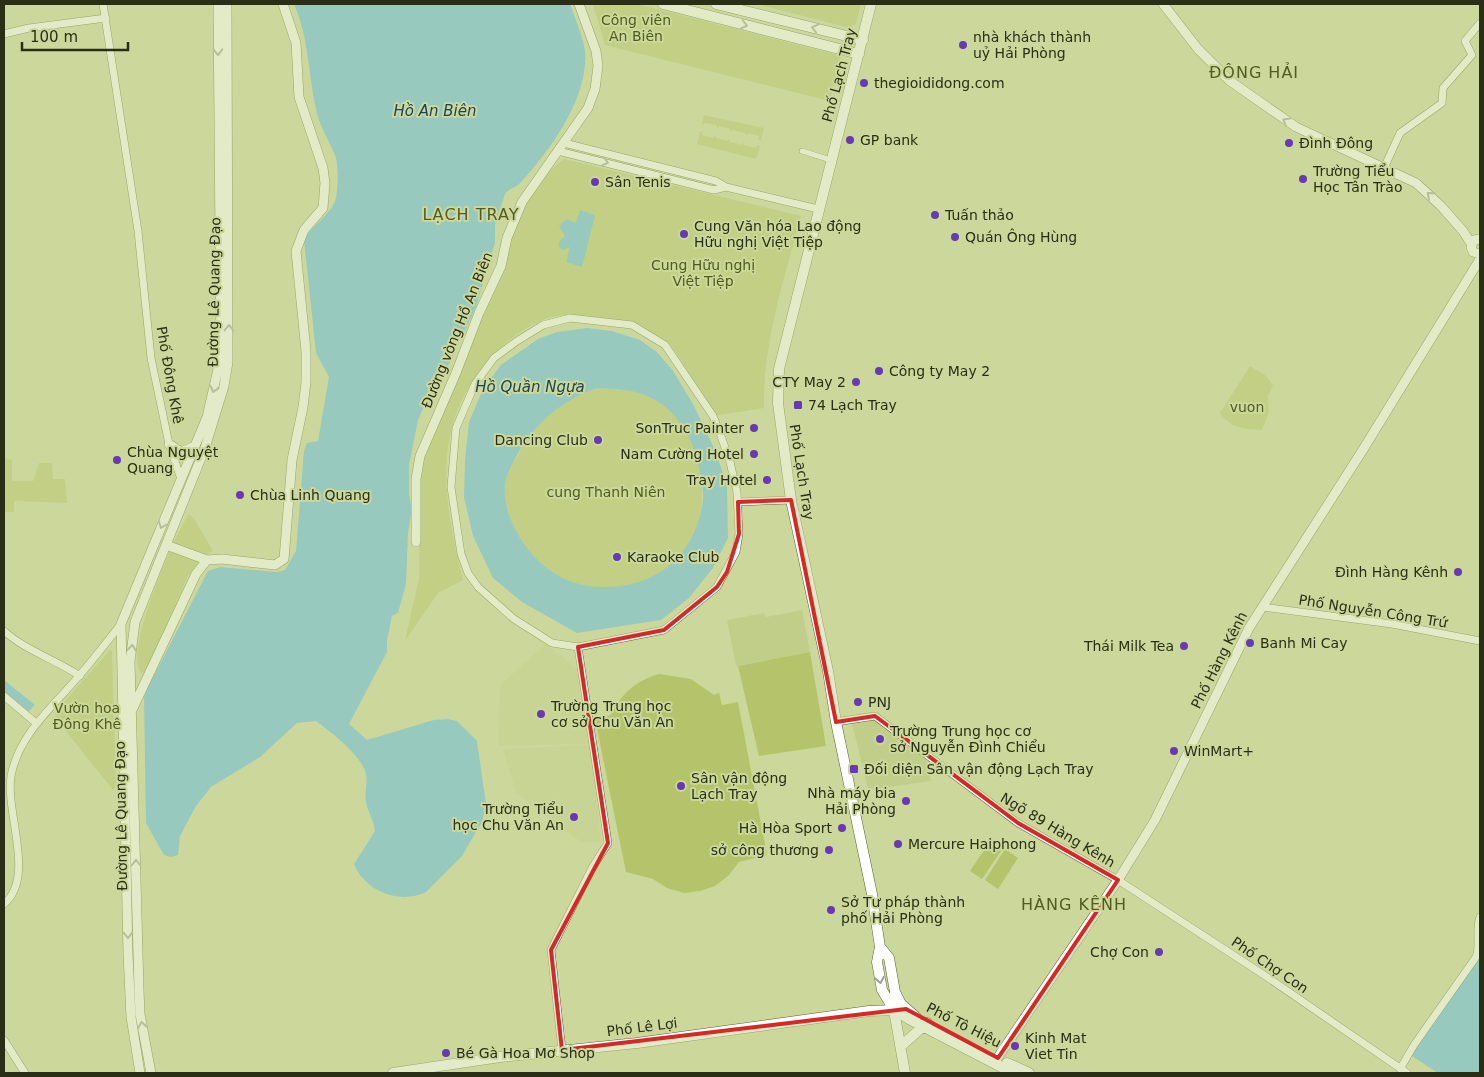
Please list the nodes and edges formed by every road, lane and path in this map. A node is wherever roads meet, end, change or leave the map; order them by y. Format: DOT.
graph roads {
  1 [pos="103,4"];
  2 [pos="218,4"];
  3 [pos="227,4"];
  4 [pos="283,4"];
  5 [pos="579,4"];
  6 [pos="663,4"];
  7 [pos="716,4"];
  8 [pos="871,4"];
  9 [pos="1163,4"];
  10 [pos="711,16"];
  11 [pos="106,18"];
  12 [pos="1480,23"];
  13 [pos="4,34"];
  14 [pos="862,40"];
  15 [pos="859,54"];
  16 [pos="564,142"];
  17 [pos="558,150"];
  18 [pos="802,151"];
  19 [pos="632,159"];
  20 [pos="831,160"];
  21 [pos="629,168"];
  22 [pos="668,168"];
  23 [pos="1384,168"];
  24 [pos="666,178"];
  25 [pos="726,187"];
  26 [pos="818,209"];
  27 [pos="1477,248"];
  28 [pos="169,444"];
  29 [pos="195,446"];
  30 [pos="181,479"];
  31 [pos="191,484"];
  32 [pos="791,500"];
  33 [pos="738,502"];
  34 [pos="416,542"];
  35 [pos="166,544"];
  36 [pos="207,560"];
  37 [pos="1262,607"];
  38 [pos="135,622"];
  39 [pos="121,624"];
  40 [pos="4,631"];
  41 [pos="1480,641"];
  42 [pos="578,647"];
  43 [pos="80,676"];
  44 [pos="4,696"];
  45 [pos="132,711"];
  46 [pos="836,722"];
  47 [pos="36,723"];
  48 [pos="124,726"];
  49 [pos="1118,880"];
  50 [pos="4,904"];
  51 [pos="1480,917"];
  52 [pos="880,948"];
  53 [pos="895,992"];
  54 [pos="894,1010"];
  55 [pos="924,1025"];
  56 [pos="4,1040"];
  57 [pos="901,1046"];
  58 [pos="562,1050"];
  59 [pos="996,1061"];
  60 [pos="1400,1069"];
  61 [pos="26,1073"];
  62 [pos="140,1073"];
  63 [pos="151,1073"];
  64 [pos="393,1073"];
  65 [pos="905,1073"];
  66 [pos="1013,1073"];
  67 [pos="1029,1073"];
  68 [pos="1407,1073"];
  1 -- 11 [label="street, Phố Đông Khê"];
  2 -- 29 [label="street, Đường Lê Quang Đạo, one-way"];
  31 -- 3 [label="street, Đường Lê Quang Đạo, one-way"];
  4 -- 36 [label="street"];
  5 -- 16 [label="street, Đường vòng Hồ An Biên"];
  6 -- 10 [label="main road"];
  7 -- 10 [label="main road"];
  14 -- 7 [label="main road, one-way"];
  8 -- 14 [label="main road, Phố Lạch Tray"];
  23 -- 9 [label="street, one-way"];
  10 -- 15 [label="main road, one-way"];
  11 -- 13 [label="street"];
  11 -- 28 [label="street, Phố Đông Khê"];
  12 -- 23 [label="street"];
  14 -- 15 [label="main road, Phố Lạch Tray"];
  15 -- 20 [label="main road, Phố Lạch Tray"];
  16 -- 17 [label="street, Đường vòng Hồ An Biên"];
  16 -- 19 [label="street"];
  17 -- 21 [label="street, one-way"];
  17 -- 34 [label="street, Đường vòng Hồ An Biên"];
  18 -- 20 [label="street"];
  19 -- 21 [label="street"];
  19 -- 22 [label="street"];
  20 -- 26 [label="main road, Phố Lạch Tray"];
  21 -- 24 [label="street"];
  22 -- 24 [label="street"];
  22 -- 25 [label="street"];
  27 -- 23 [label="street, one-way"];
  24 -- 25 [label="street"];
  25 -- 26 [label="street"];
  26 -- 32 [label="main road, Phố Lạch Tray"];
  27 -- 37 [label="street, Phố Hàng Kênh"];
  28 -- 29 [label="street"];
  28 -- 30 [label="street, Phố Đông Khê"];
  29 -- 30 [label="street, Đường Lê Quang Đạo"];
  30 -- 31 [label="street"];
  30 -- 39 [label="street, one-way"];
  31 -- 35 [label="street, Đường Lê Quang Đạo"];
  32 -- 33 [label="street"];
  32 -- 46 [label="main road, Phố Lạch Tray"];
  33 -- 42 [label="street"];
  33 -- 42 [label="street"];
  35 -- 36 [label="street"];
  35 -- 38 [label="street, Đường Lê Quang Đạo"];
  36 -- 45 [label="street"];
  37 -- 41 [label="street, Phố Nguyễn Công Trứ"];
  37 -- 49 [label="street, Phố Hàng Kênh"];
  38 -- 39 [label="street"];
  45 -- 38 [label="street, Đường Lê Quang Đạo, one-way"];
  39 -- 43 [label="street"];
  39 -- 48 [label="street, Đường Lê Quang Đạo"];
  40 -- 43 [label="street"];
  42 -- 58 [label="street"];
  43 -- 47 [label="street"];
  44 -- 47 [label="street"];
  45 -- 48 [label="street"];
  63 -- 45 [label="street, Đường Lê Quang Đạo, one-way"];
  46 -- 49 [label="street, Ngõ 89 Hàng Kênh"];
  46 -- 52 [label="main road, Phố Lạch Tray"];
  47 -- 50 [label="street"];
  48 -- 62 [label="street, Đường Lê Quang Đạo, one-way"];
  49 -- 59 [label="street, Phố Hàng Kênh"];
  49 -- 60 [label="street, Phố Chợ Con"];
  51 -- 60 [label="street"];
  52 -- 53 [label="main road, Phố Lạch Tray"];
  52 -- 54 [label="main road, Phố Lạch Tray, one-way"];
  53 -- 54 [label="main road, Phố Lạch Tray"];
  53 -- 55 [label="main road, Phố Tô Hiệu"];
  54 -- 55 [label="main road, Phố Tô Hiệu"];
  54 -- 57 [label="main road"];
  54 -- 58 [label="main road, Phố Lê Lợi"];
  55 -- 57 [label="main road"];
  55 -- 59 [label="main road, Phố Tô Hiệu"];
  56 -- 61 [label="street"];
  57 -- 65 [label="main road"];
  58 -- 64 [label="main road, Phố Lê Lợi"];
  59 -- 66 [label="main road, Phố Tô Hiệu"];
  59 -- 67 [label="main road, Phố Tô Hiệu"];
  60 -- 68 [label="street, Phố Chợ Con"];
}
